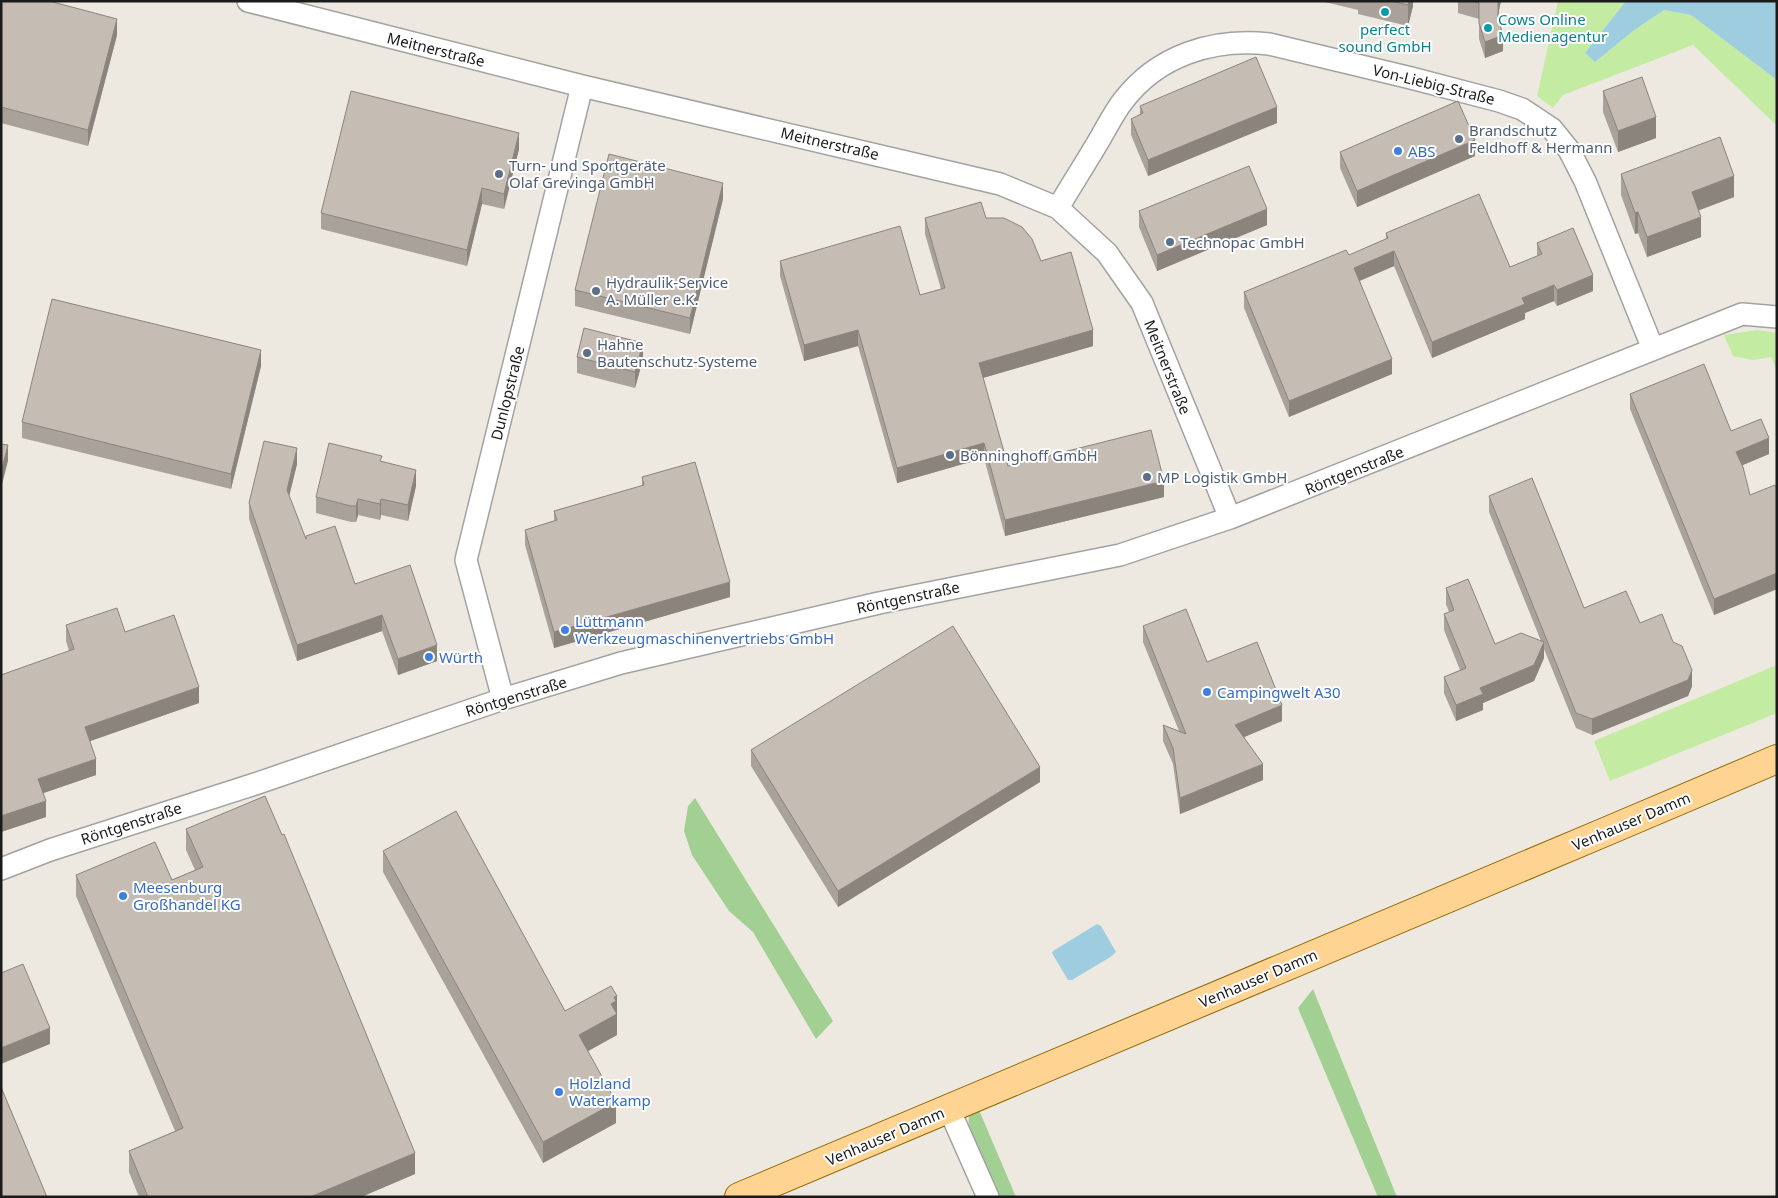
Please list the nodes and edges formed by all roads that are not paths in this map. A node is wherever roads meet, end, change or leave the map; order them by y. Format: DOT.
graph roads {
  1 [pos="248,1"];
  2 [pos="582,86"];
  3 [pos="1058,208"];
  4 [pos="1777,317"];
  5 [pos="1653,349"];
  6 [pos="1230,518"];
  7 [pos="503,699"];
  8 [pos="1777,759"];
  9 [pos="1,869"];
  10 [pos="949,1109"];
  11 [pos="739,1197"];
  12 [pos="988,1197"];
  1 -- 2 [label="street, Meitnerstraße"];
  2 -- 3 [label="street, Meitnerstraße"];
  2 -- 7 [label="street, Dunlopstraße"];
  3 -- 5 [label="street, Von-Liebig-Straße"];
  3 -- 6 [label="street, Meitnerstraße"];
  4 -- 5 [label="street, Röntgenstraße"];
  5 -- 6 [label="street, Röntgenstraße"];
  6 -- 7 [label="street, Röntgenstraße"];
  7 -- 9 [label="street, Röntgenstraße"];
  8 -- 10 [label="main road, Venhauser Damm"];
  10 -- 11 [label="main road, Venhauser Damm"];
  10 -- 12 [label="street"];
}
